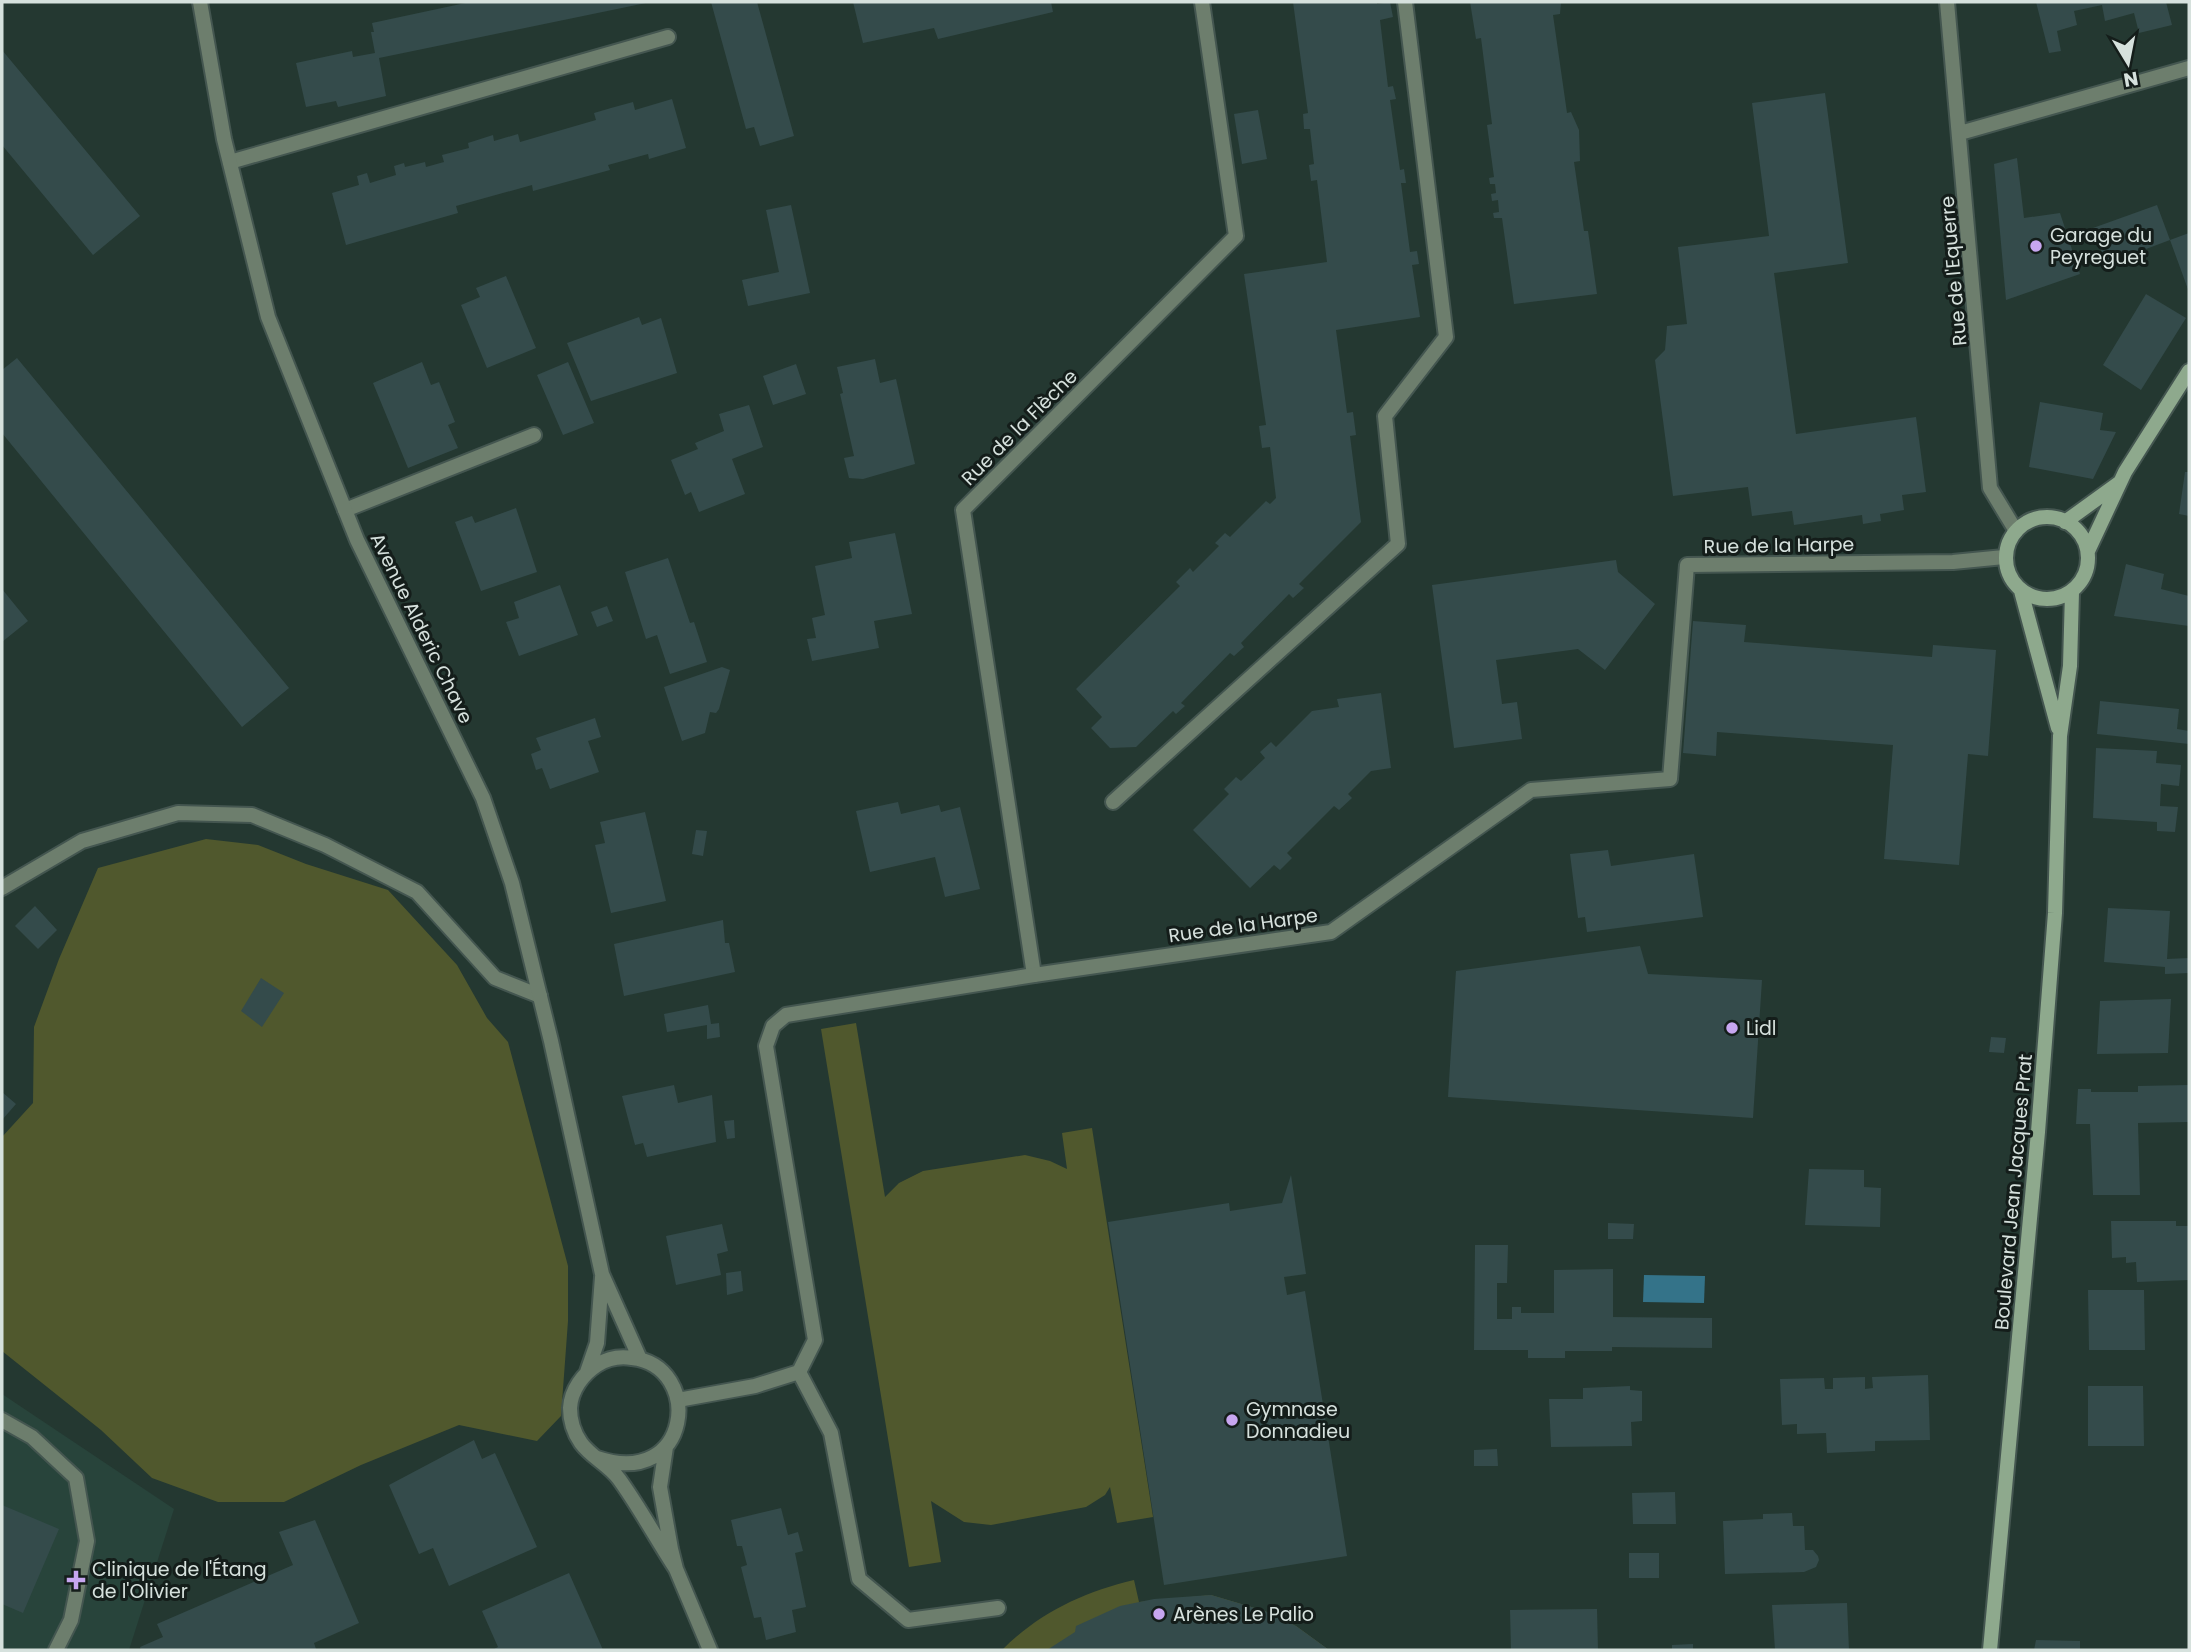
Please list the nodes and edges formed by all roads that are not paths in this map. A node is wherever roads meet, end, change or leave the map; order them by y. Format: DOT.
graph roads {
  1 [pos="200,2"];
  2 [pos="1202,2"];
  3 [pos="1405,2"];
  4 [pos="1947,2"];
  5 [pos="668,37"];
  6 [pos="2189,68"];
  7 [pos="1960,133"];
  8 [pos="230,162"];
  9 [pos="2189,371"];
  10 [pos="534,435"];
  11 [pos="2120,482"];
  12 [pos="345,510"];
  13 [pos="2065,522"];
  14 [pos="2016,531"];
  15 [pos="2088,551"];
  16 [pos="2004,558"];
  17 [pos="2021,591"];
  18 [pos="2071,592"];
  19 [pos="2060,736"];
  20 [pos="1113,802"];
  21 [pos="2,888"];
  22 [pos="1034,975"];
  23 [pos="540,996"];
  24 [pos="602,1274"];
  25 [pos="640,1359"];
  26 [pos="587,1372"];
  27 [pos="799,1372"];
  28 [pos="678,1400"];
  29 [pos="2,1420"];
  30 [pos="666,1447"];
  31 [pos="597,1458"];
  32 [pos="676,1569"];
  33 [pos="998,1608"];
  34 [pos="56,1650"];
  35 [pos="710,1650"];
  36 [pos="1990,1650"];
  1 -- 8 [label="street, Avenue Alderic Chave"];
  2 -- 22 [label="street, Rue de la Flèche"];
  3 -- 20 [label="street"];
  4 -- 7 [label="street, Rue de l'Equerre"];
  5 -- 8 [label="street"];
  6 -- 7 [label="street"];
  7 -- 14 [label="street, Rue de l'Equerre"];
  8 -- 12 [label="street, Avenue Alderic Chave"];
  9 -- 11 [label="main road"];
  10 -- 12 [label="street"];
  11 -- 13 [label="main road"];
  11 -- 15 [label="main road"];
  12 -- 23 [label="street, Avenue Alderic Chave"];
  13 -- 14 [label="main road"];
  13 -- 15 [label="main road"];
  14 -- 16 [label="main road"];
  15 -- 18 [label="main road"];
  16 -- 17 [label="main road"];
  16 -- 22 [label="street, Rue de la Harpe"];
  17 -- 18 [label="main road"];
  17 -- 19 [label="main road, Boulevard Jean Jacques Prat"];
  18 -- 19 [label="main road, Boulevard Jean Jacques Prat"];
  19 -- 36 [label="main road, Boulevard Jean Jacques Prat"];
  21 -- 23 [label="street"];
  22 -- 27 [label="street, Rue de la Harpe"];
  23 -- 24 [label="street, Avenue Alderic Chave"];
  24 -- 25 [label="street, Avenue Alderic Chave"];
  24 -- 26 [label="street, Avenue Alderic Chave"];
  25 -- 26 [label="street"];
  25 -- 28 [label="street"];
  26 -- 31 [label="street"];
  27 -- 28 [label="street"];
  27 -- 33 [label="street"];
  28 -- 30 [label="street"];
  29 -- 34 [label="street"];
  30 -- 31 [label="street"];
  30 -- 32 [label="street"];
  31 -- 32 [label="street"];
  32 -- 35 [label="street"];
}
